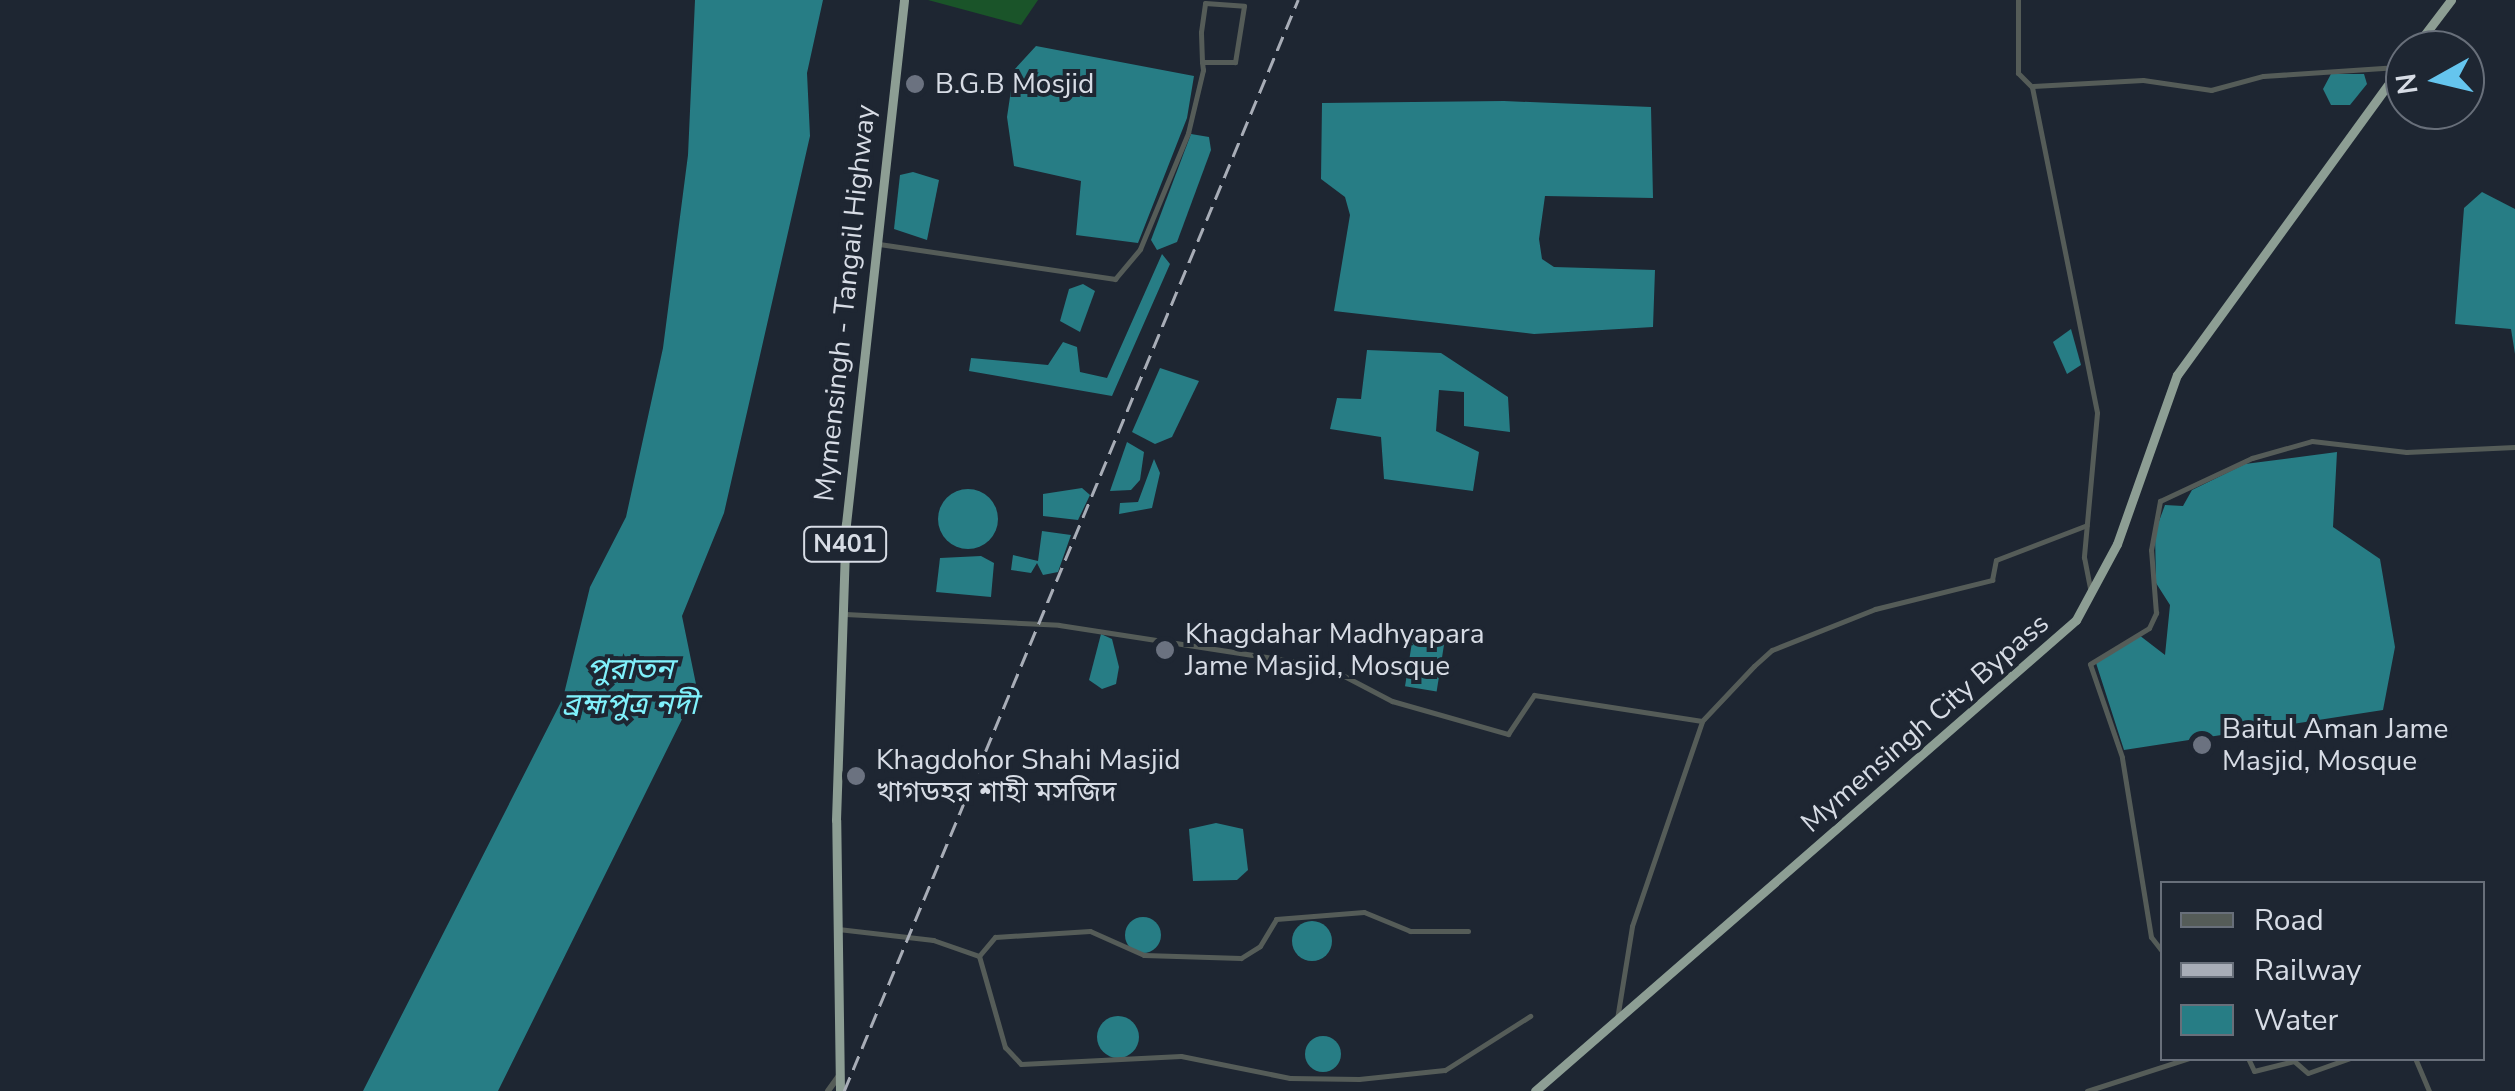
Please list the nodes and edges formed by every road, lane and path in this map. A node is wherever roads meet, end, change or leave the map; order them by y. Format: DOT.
graph roads {
  1 [pos="904,0"];
  2 [pos="2018,0"];
  3 [pos="2451,0"];
  4 [pos="2428,30"];
  5 [pos="1202,62"];
  6 [pos="2385,66"];
  7 [pos="2032,87"];
  8 [pos="2385,89"];
  9 [pos="879,244"];
  10 [pos="2515,447"];
  11 [pos="2087,525"];
  12 [pos="2092,596"];
  13 [pos="841,614"];
  14 [pos="1702,721"];
  15 [pos="838,929"];
  16 [pos="1468,931"];
  17 [pos="2160,948"];
  18 [pos="979,956"];
  19 [pos="1530,1016"];
  20 [pos="1616,1022"];
  21 [pos="2180,1061"];
  22 [pos="2249,1061"];
  23 [pos="2294,1061"];
  24 [pos="2294,1061"];
  25 [pos="2342,1061"];
  26 [pos="2416,1061"];
  27 [pos="839,1076"];
  28 [pos="828,1091"];
  29 [pos="840,1091"];
  30 [pos="1536,1091"];
  31 [pos="2087,1091"];
  32 [pos="2429,1091"];
  1 -- 9 [label="highway, Mymensingh - Tangail Highway / N401"];
  2 -- 7 [label="street"];
  3 -- 4 [label="highway"];
  5 -- 5 [label="street"];
  5 -- 9 [label="street"];
  6 -- 7 [label="street"];
  7 -- 11 [label="street"];
  8 -- 12 [label="highway, Mymensingh City Bypass"];
  9 -- 13 [label="highway, Mymensingh - Tangail Highway / N401"];
  10 -- 17 [label="street"];
  11 -- 12 [label="street"];
  11 -- 14 [label="street"];
  12 -- 20 [label="highway, Mymensingh City Bypass"];
  13 -- 14 [label="street"];
  13 -- 15 [label="highway, Mymensingh - Tangail Highway / N401"];
  14 -- 20 [label="street"];
  15 -- 18 [label="street"];
  15 -- 27 [label="highway, Mymensingh - Tangail Highway / N401"];
  16 -- 18 [label="street"];
  18 -- 19 [label="street"];
  20 -- 30 [label="highway, Mymensingh City Bypass"];
  21 -- 31 [label="street"];
  22 -- 24 [label="street"];
  23 -- 25 [label="street"];
  26 -- 32 [label="street"];
  27 -- 28 [label="street"];
  27 -- 29 [label="highway, Mymensingh - Tangail Highway / N401"];
}
